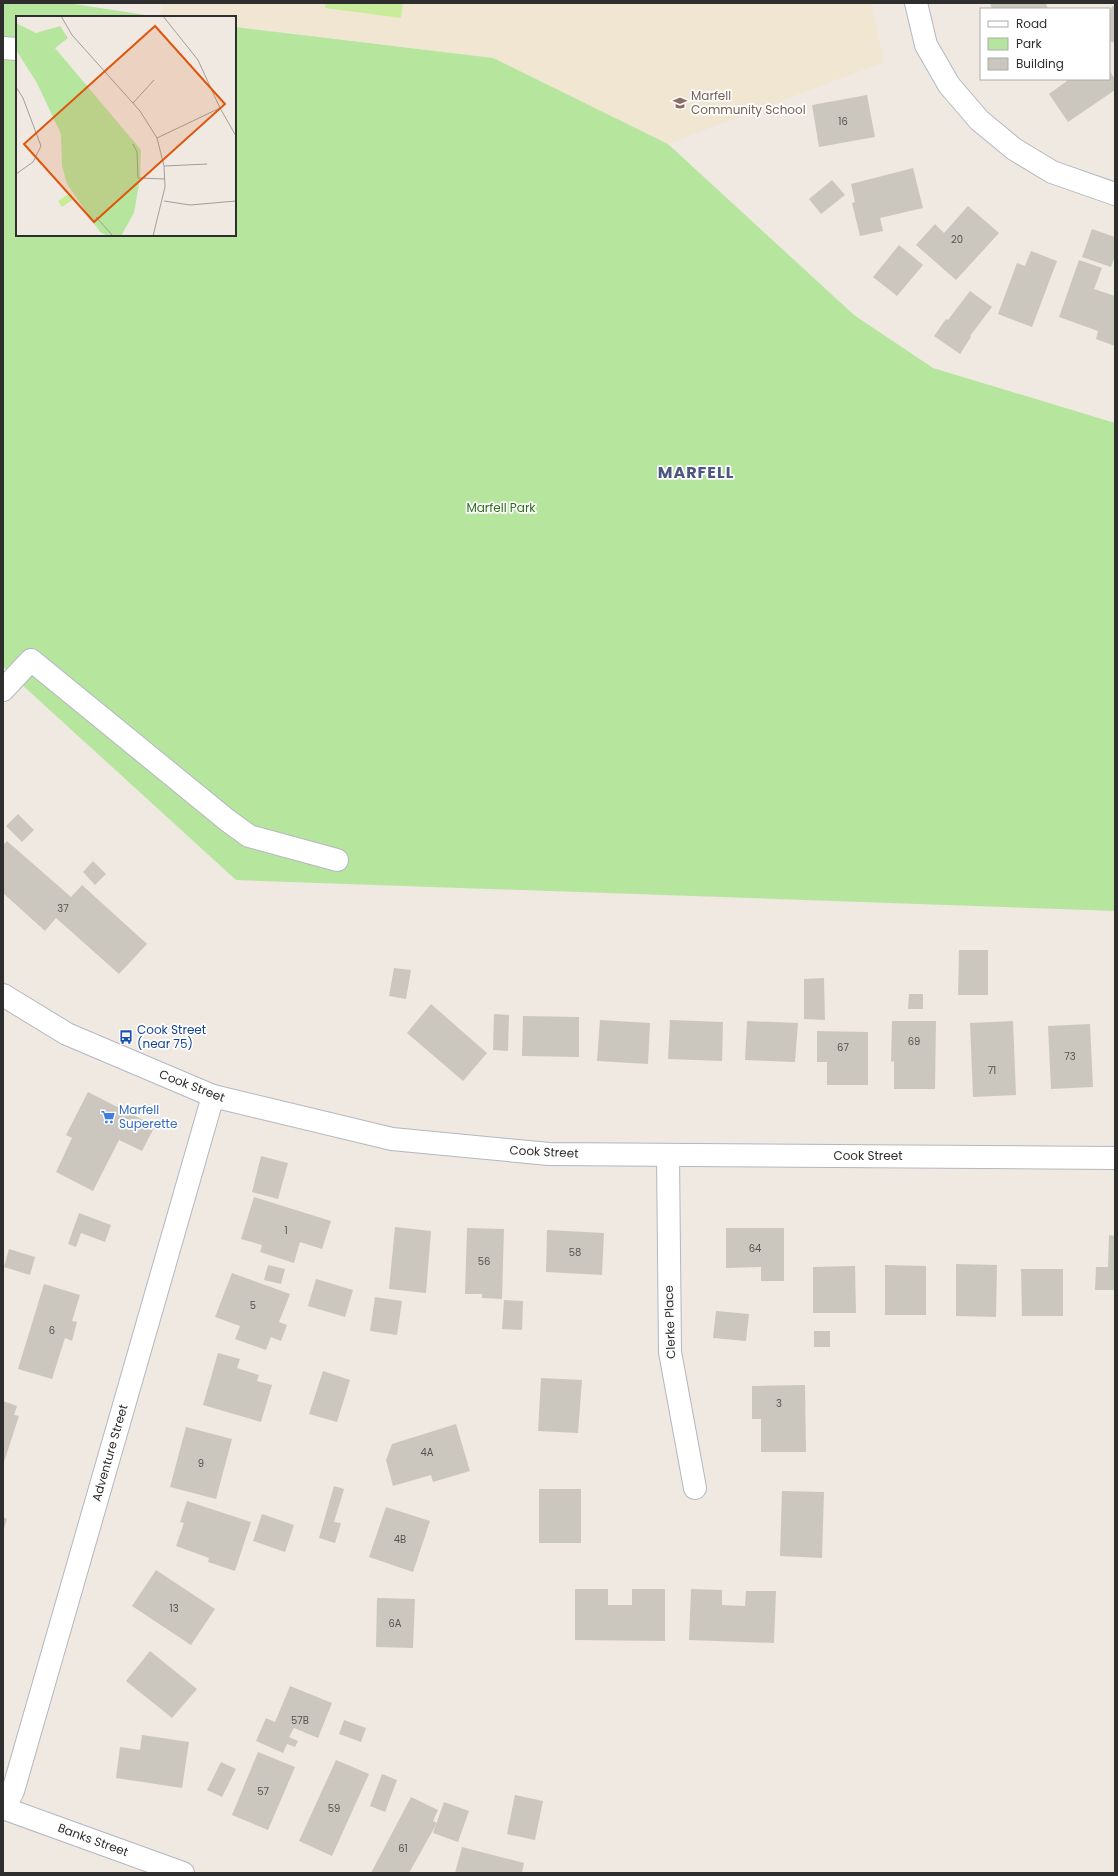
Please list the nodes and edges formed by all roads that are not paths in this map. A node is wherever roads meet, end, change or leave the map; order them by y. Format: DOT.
graph roads {
  1 [pos="916,3"];
  2 [pos="3,48"];
  3 [pos="16,49"];
  4 [pos="1115,194"];
  5 [pos="3,690"];
  6 [pos="337,860"];
  7 [pos="3,995"];
  8 [pos="213,1096"];
  9 [pos="668,1155"];
  10 [pos="1115,1158"];
  11 [pos="694,1488"];
  12 [pos="4,1808"];
  13 [pos="183,1873"];
  1 -- 4 [label="street"];
  2 -- 3 [label="street"];
  5 -- 6 [label="street"];
  7 -- 8 [label="street, Cook Street"];
  8 -- 9 [label="street, Cook Street"];
  8 -- 12 [label="street, Adventure Street"];
  9 -- 10 [label="street, Cook Street"];
  9 -- 11 [label="street, Clerke Place"];
  12 -- 13 [label="street, Banks Street"];
}
